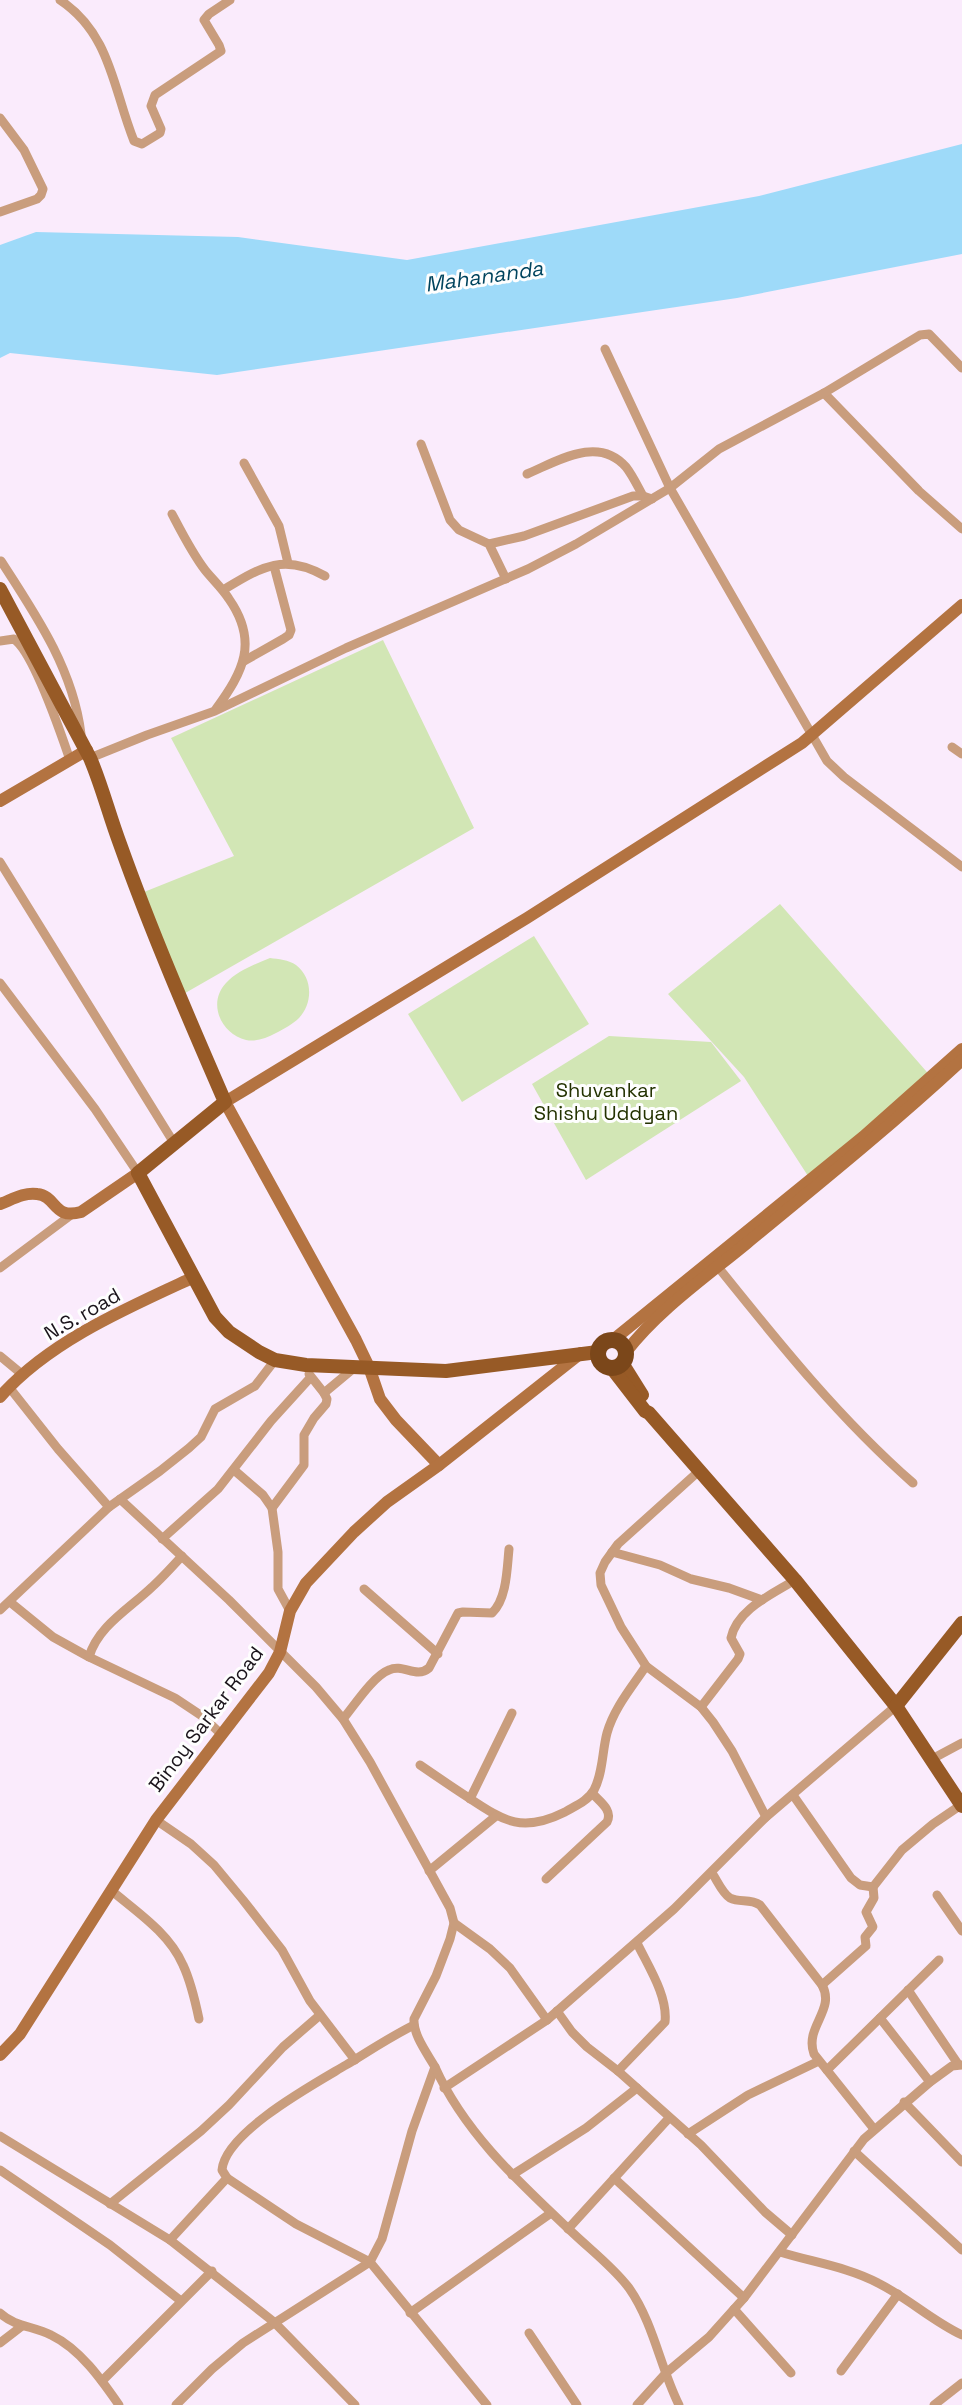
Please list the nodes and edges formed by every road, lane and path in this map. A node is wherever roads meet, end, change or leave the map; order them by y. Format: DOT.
graph roads {
  1 [pos="230,0"];
  2 [pos="66,2"];
  3 [pos="0,118"];
  4 [pos="0,212"];
  5 [pos="605,349"];
  6 [pos="962,368"];
  7 [pos="824,393"];
  8 [pos="420,444"];
  9 [pos="244,463"];
  10 [pos="527,474"];
  11 [pos="670,488"];
  12 [pos="648,498"];
  13 [pos="172,514"];
  14 [pos="962,529"];
  15 [pos="489,544"];
  16 [pos="1,561"];
  17 [pos="288,563"];
  18 [pos="274,566"];
  19 [pos="325,576"];
  20 [pos="506,579"];
  21 [pos="0,589"];
  22 [pos="223,590"];
  23 [pos="962,605"];
  24 [pos="0,641"];
  25 [pos="244,661"];
  26 [pos="215,711"];
  27 [pos="812,733"];
  28 [pos="952,747"];
  29 [pos="86,750"];
  30 [pos="962,754"];
  31 [pos="70,760"];
  32 [pos="0,801"];
  33 [pos="0,862"];
  34 [pos="962,867"];
  35 [pos="0,983"];
  36 [pos="962,1049"];
  37 [pos="962,1060"];
  38 [pos="225,1102"];
  39 [pos="174,1143"];
  40 [pos="138,1173"];
  41 [pos="1,1202"];
  42 [pos="71,1215"];
  43 [pos="718,1267"];
  44 [pos="0,1268"];
  45 [pos="192,1278"];
  46 [pos="595,1348"];
  47 [pos="0,1356"];
  48 [pos="275,1360"];
  49 [pos="619,1361"];
  50 [pos="363,1366"];
  51 [pos="308,1371"];
  52 [pos="23,1375"];
  53 [pos="9,1387"];
  54 [pos="324,1393"];
  55 [pos="0,1397"];
  56 [pos="439,1465"];
  57 [pos="234,1470"];
  58 [pos="699,1471"];
  59 [pos="913,1483"];
  60 [pos="120,1499"];
  61 [pos="108,1507"];
  62 [pos="272,1508"];
  63 [pos="162,1539"];
  64 [pos="508,1549"];
  65 [pos="612,1552"];
  66 [pos="182,1556"];
  67 [pos="795,1580"];
  68 [pos="364,1589"];
  69 [pos="762,1600"];
  70 [pos="10,1602"];
  71 [pos="0,1610"];
  72 [pos="290,1611"];
  73 [pos="962,1623"];
  74 [pos="280,1652"];
  75 [pos="438,1654"];
  76 [pos="89,1657"];
  77 [pos="646,1666"];
  78 [pos="896,1706"];
  79 [pos="701,1707"];
  80 [pos="512,1713"];
  81 [pos="343,1719"];
  82 [pos="221,1734"];
  83 [pos="962,1743"];
  84 [pos="932,1759"];
  85 [pos="420,1765"];
  86 [pos="592,1793"];
  87 [pos="793,1794"];
  88 [pos="470,1799"];
  89 [pos="962,1805"];
  90 [pos="496,1816"];
  91 [pos="766,1817"];
  92 [pos="156,1820"];
  93 [pos="429,1871"];
  94 [pos="712,1873"];
  95 [pos="546,1879"];
  96 [pos="873,1887"];
  97 [pos="112,1891"];
  98 [pos="937,1895"];
  99 [pos="454,1923"];
  100 [pos="962,1931"];
  101 [pos="637,1942"];
  102 [pos="939,1960"];
  103 [pos="822,1985"];
  104 [pos="908,1990"];
  105 [pos="557,2011"];
  106 [pos="320,2015"];
  107 [pos="880,2018"];
  108 [pos="199,2019"];
  109 [pos="547,2020"];
  110 [pos="414,2025"];
  111 [pos="0,2055"];
  112 [pos="355,2060"];
  113 [pos="819,2061"];
  114 [pos="960,2065"];
  115 [pos="435,2067"];
  116 [pos="827,2070"];
  117 [pos="618,2071"];
  118 [pos="930,2082"];
  119 [pos="444,2088"];
  120 [pos="637,2088"];
  121 [pos="904,2102"];
  122 [pos="669,2118"];
  123 [pos="874,2129"];
  124 [pos="688,2134"];
  125 [pos="0,2136"];
  126 [pos="854,2151"];
  127 [pos="962,2162"];
  128 [pos="0,2170"];
  129 [pos="512,2175"];
  130 [pos="227,2178"];
  131 [pos="614,2178"];
  132 [pos="110,2204"];
  133 [pos="552,2213"];
  134 [pos="568,2229"];
  135 [pos="792,2235"];
  136 [pos="170,2240"];
  137 [pos="962,2250"];
  138 [pos="780,2252"];
  139 [pos="370,2262"];
  140 [pos="212,2271"];
  141 [pos="898,2294"];
  142 [pos="744,2298"];
  143 [pos="181,2301"];
  144 [pos="734,2309"];
  145 [pos="0,2313"];
  146 [pos="410,2313"];
  147 [pos="274,2322"];
  148 [pos="22,2326"];
  149 [pos="530,2333"];
  150 [pos="962,2335"];
  151 [pos="0,2343"];
  152 [pos="840,2371"];
  153 [pos="666,2373"];
  154 [pos="791,2373"];
  155 [pos="102,2381"];
  156 [pos="962,2383"];
  157 [pos="119,2405"];
  158 [pos="176,2405"];
  159 [pos="355,2405"];
  160 [pos="487,2405"];
  161 [pos="577,2405"];
  162 [pos="637,2405"];
  163 [pos="679,2405"];
  164 [pos="934,2405"];
  1 -- 2 [label="street"];
  3 -- 4 [label="street"];
  5 -- 11 [label="street"];
  6 -- 7 [label="street"];
  7 -- 11 [label="street"];
  7 -- 14 [label="street"];
  8 -- 15 [label="street"];
  9 -- 17 [label="street"];
  10 -- 12 [label="street"];
  11 -- 12 [label="street"];
  11 -- 27 [label="street"];
  12 -- 15 [label="street"];
  12 -- 20 [label="street"];
  13 -- 22 [label="street"];
  15 -- 20 [label="street"];
  16 -- 29 [label="street"];
  17 -- 18 [label="street"];
  17 -- 19 [label="street"];
  18 -- 22 [label="street"];
  18 -- 25 [label="street"];
  20 -- 26 [label="street"];
  21 -- 29 [label="main road"];
  22 -- 25 [label="street"];
  23 -- 27 [label="street"];
  24 -- 31 [label="street"];
  25 -- 26 [label="street"];
  26 -- 29 [label="street"];
  27 -- 34 [label="street"];
  27 -- 38 [label="street"];
  28 -- 30 [label="street"];
  29 -- 31 [label="street"];
  29 -- 38 [label="main road"];
  31 -- 32 [label="street"];
  33 -- 39 [label="street"];
  35 -- 40 [label="street"];
  36 -- 46 [label="street, Binoy Sarkar Road"];
  37 -- 43 [label="street"];
  38 -- 39 [label="main road"];
  38 -- 50 [label="street"];
  39 -- 40 [label="main road"];
  40 -- 42 [label="street"];
  40 -- 45 [label="main road"];
  41 -- 42 [label="street"];
  42 -- 44 [label="street"];
  43 -- 49 [label="street"];
  43 -- 59 [label="street"];
  45 -- 48 [label="main road"];
  45 -- 52 [label="street, N.S. road"];
  46 -- 49 [label="highway"];
  46 -- 49 [label="highway"];
  46 -- 50 [label="main road"];
  46 -- 56 [label="street, Binoy Sarkar Road"];
  47 -- 52 [label="street"];
  48 -- 51 [label="main road"];
  48 -- 60 [label="street"];
  49 -- 58 [label="main road"];
  50 -- 51 [label="main road"];
  50 -- 54 [label="street"];
  50 -- 56 [label="street"];
  51 -- 54 [label="street"];
  51 -- 57 [label="street"];
  52 -- 53 [label="street, N.S. road"];
  53 -- 55 [label="street, N.S. road"];
  53 -- 61 [label="street"];
  54 -- 62 [label="street"];
  56 -- 72 [label="street, Binoy Sarkar Road"];
  57 -- 62 [label="street"];
  57 -- 63 [label="street"];
  58 -- 65 [label="street"];
  58 -- 67 [label="main road"];
  60 -- 61 [label="street"];
  60 -- 63 [label="street"];
  61 -- 70 [label="street"];
  62 -- 72 [label="street"];
  63 -- 66 [label="street"];
  64 -- 75 [label="street"];
  65 -- 69 [label="street"];
  65 -- 77 [label="street"];
  66 -- 74 [label="street"];
  66 -- 76 [label="street"];
  67 -- 69 [label="street"];
  67 -- 78 [label="main road"];
  68 -- 75 [label="street"];
  69 -- 79 [label="street"];
  70 -- 71 [label="street"];
  70 -- 76 [label="street"];
  72 -- 74 [label="street, Binoy Sarkar Road"];
  73 -- 78 [label="main road"];
  74 -- 81 [label="street"];
  74 -- 82 [label="street, Binoy Sarkar Road"];
  75 -- 81 [label="street"];
  76 -- 82 [label="street"];
  77 -- 79 [label="street"];
  77 -- 86 [label="street"];
  78 -- 84 [label="main road"];
  78 -- 87 [label="street"];
  79 -- 91 [label="street"];
  80 -- 88 [label="street"];
  81 -- 93 [label="street"];
  82 -- 92 [label="street, Binoy Sarkar Road"];
  83 -- 84 [label="street"];
  84 -- 89 [label="main road"];
  85 -- 88 [label="street"];
  86 -- 90 [label="street"];
  86 -- 95 [label="street"];
  87 -- 91 [label="street"];
  87 -- 96 [label="street"];
  88 -- 90 [label="street"];
  89 -- 96 [label="street"];
  90 -- 93 [label="street"];
  91 -- 94 [label="street"];
  92 -- 97 [label="street, Binoy Sarkar Road"];
  92 -- 106 [label="street"];
  93 -- 99 [label="street"];
  94 -- 101 [label="street"];
  94 -- 103 [label="street"];
  96 -- 103 [label="street"];
  97 -- 108 [label="street"];
  97 -- 111 [label="street, Binoy Sarkar Road"];
  98 -- 100 [label="street"];
  99 -- 109 [label="street"];
  99 -- 110 [label="street"];
  101 -- 105 [label="street"];
  101 -- 117 [label="street"];
  102 -- 104 [label="street"];
  103 -- 113 [label="street"];
  104 -- 107 [label="street"];
  104 -- 114 [label="street"];
  105 -- 109 [label="street"];
  105 -- 117 [label="street"];
  106 -- 112 [label="street"];
  106 -- 132 [label="street"];
  107 -- 116 [label="street"];
  107 -- 118 [label="street"];
  109 -- 119 [label="street"];
  110 -- 112 [label="street"];
  110 -- 115 [label="street"];
  112 -- 130 [label="street"];
  113 -- 116 [label="street"];
  113 -- 124 [label="street"];
  114 -- 118 [label="street"];
  115 -- 119 [label="street"];
  115 -- 139 [label="street"];
  116 -- 123 [label="street"];
  117 -- 120 [label="street"];
  118 -- 121 [label="street"];
  119 -- 129 [label="street"];
  120 -- 122 [label="street"];
  120 -- 129 [label="street"];
  121 -- 123 [label="street"];
  121 -- 127 [label="street"];
  122 -- 124 [label="street"];
  122 -- 131 [label="street"];
  123 -- 126 [label="street"];
  124 -- 135 [label="street"];
  125 -- 132 [label="street"];
  126 -- 135 [label="street"];
  126 -- 137 [label="street"];
  128 -- 143 [label="street"];
  129 -- 133 [label="street"];
  130 -- 136 [label="street"];
  130 -- 139 [label="street"];
  131 -- 134 [label="street"];
  131 -- 142 [label="street"];
  132 -- 136 [label="street"];
  133 -- 134 [label="street"];
  133 -- 146 [label="street"];
  134 -- 153 [label="street"];
  135 -- 138 [label="street"];
  136 -- 140 [label="street"];
  138 -- 141 [label="street"];
  138 -- 142 [label="street"];
  139 -- 146 [label="street"];
  139 -- 147 [label="street"];
  140 -- 143 [label="street"];
  140 -- 147 [label="street"];
  141 -- 150 [label="street"];
  141 -- 152 [label="street"];
  142 -- 144 [label="street"];
  143 -- 155 [label="street"];
  144 -- 153 [label="street"];
  144 -- 154 [label="street"];
  145 -- 148 [label="street"];
  146 -- 160 [label="street"];
  147 -- 158 [label="street"];
  147 -- 159 [label="street"];
  148 -- 151 [label="street"];
  148 -- 155 [label="street"];
  149 -- 161 [label="street"];
  153 -- 162 [label="street"];
  153 -- 163 [label="street"];
  155 -- 157 [label="street"];
  156 -- 164 [label="street"];
}
